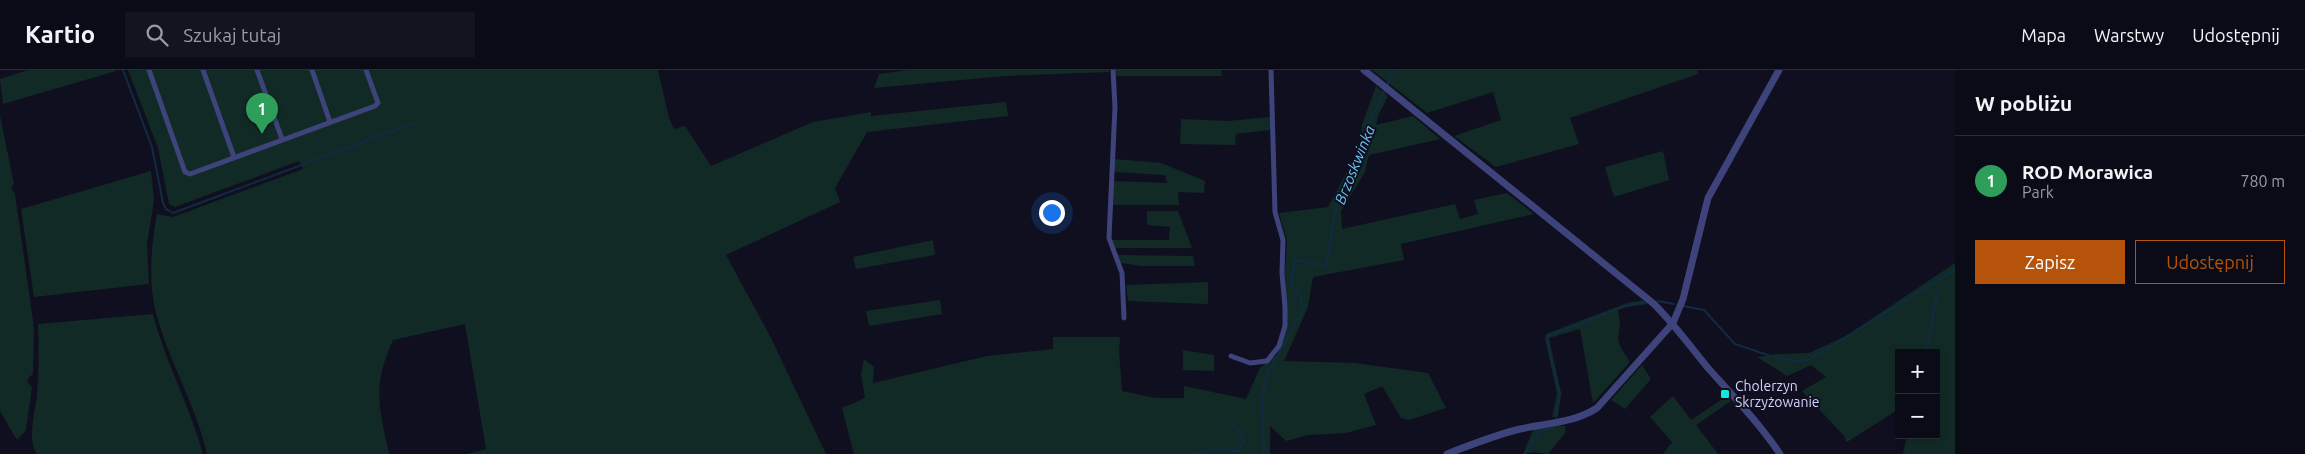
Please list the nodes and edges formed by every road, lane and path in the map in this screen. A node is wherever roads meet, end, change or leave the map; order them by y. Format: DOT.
graph roads {
  1 [pos="149,70"];
  2 [pos="203,70"];
  3 [pos="257,70"];
  4 [pos="312,70"];
  5 [pos="366,70"];
  6 [pos="1113,70"];
  7 [pos="1271,70"];
  8 [pos="1364,70"];
  9 [pos="1779,70"];
  10 [pos="330,122"];
  11 [pos="282,140"];
  12 [pos="234,157"];
  13 [pos="1124,318"];
  14 [pos="1673,323"];
  15 [pos="1231,356"];
  16 [pos="1447,454"];
  17 [pos="1780,454"];
  1 -- 12 [label="street"];
  2 -- 12 [label="street"];
  3 -- 11 [label="street"];
  4 -- 10 [label="street"];
  5 -- 10 [label="street"];
  6 -- 13 [label="street"];
  7 -- 15 [label="street"];
  8 -- 14 [label="street"];
  9 -- 14 [label="street"];
  10 -- 11 [label="street"];
  11 -- 12 [label="street"];
  14 -- 16 [label="street"];
  14 -- 17 [label="street"];
}
